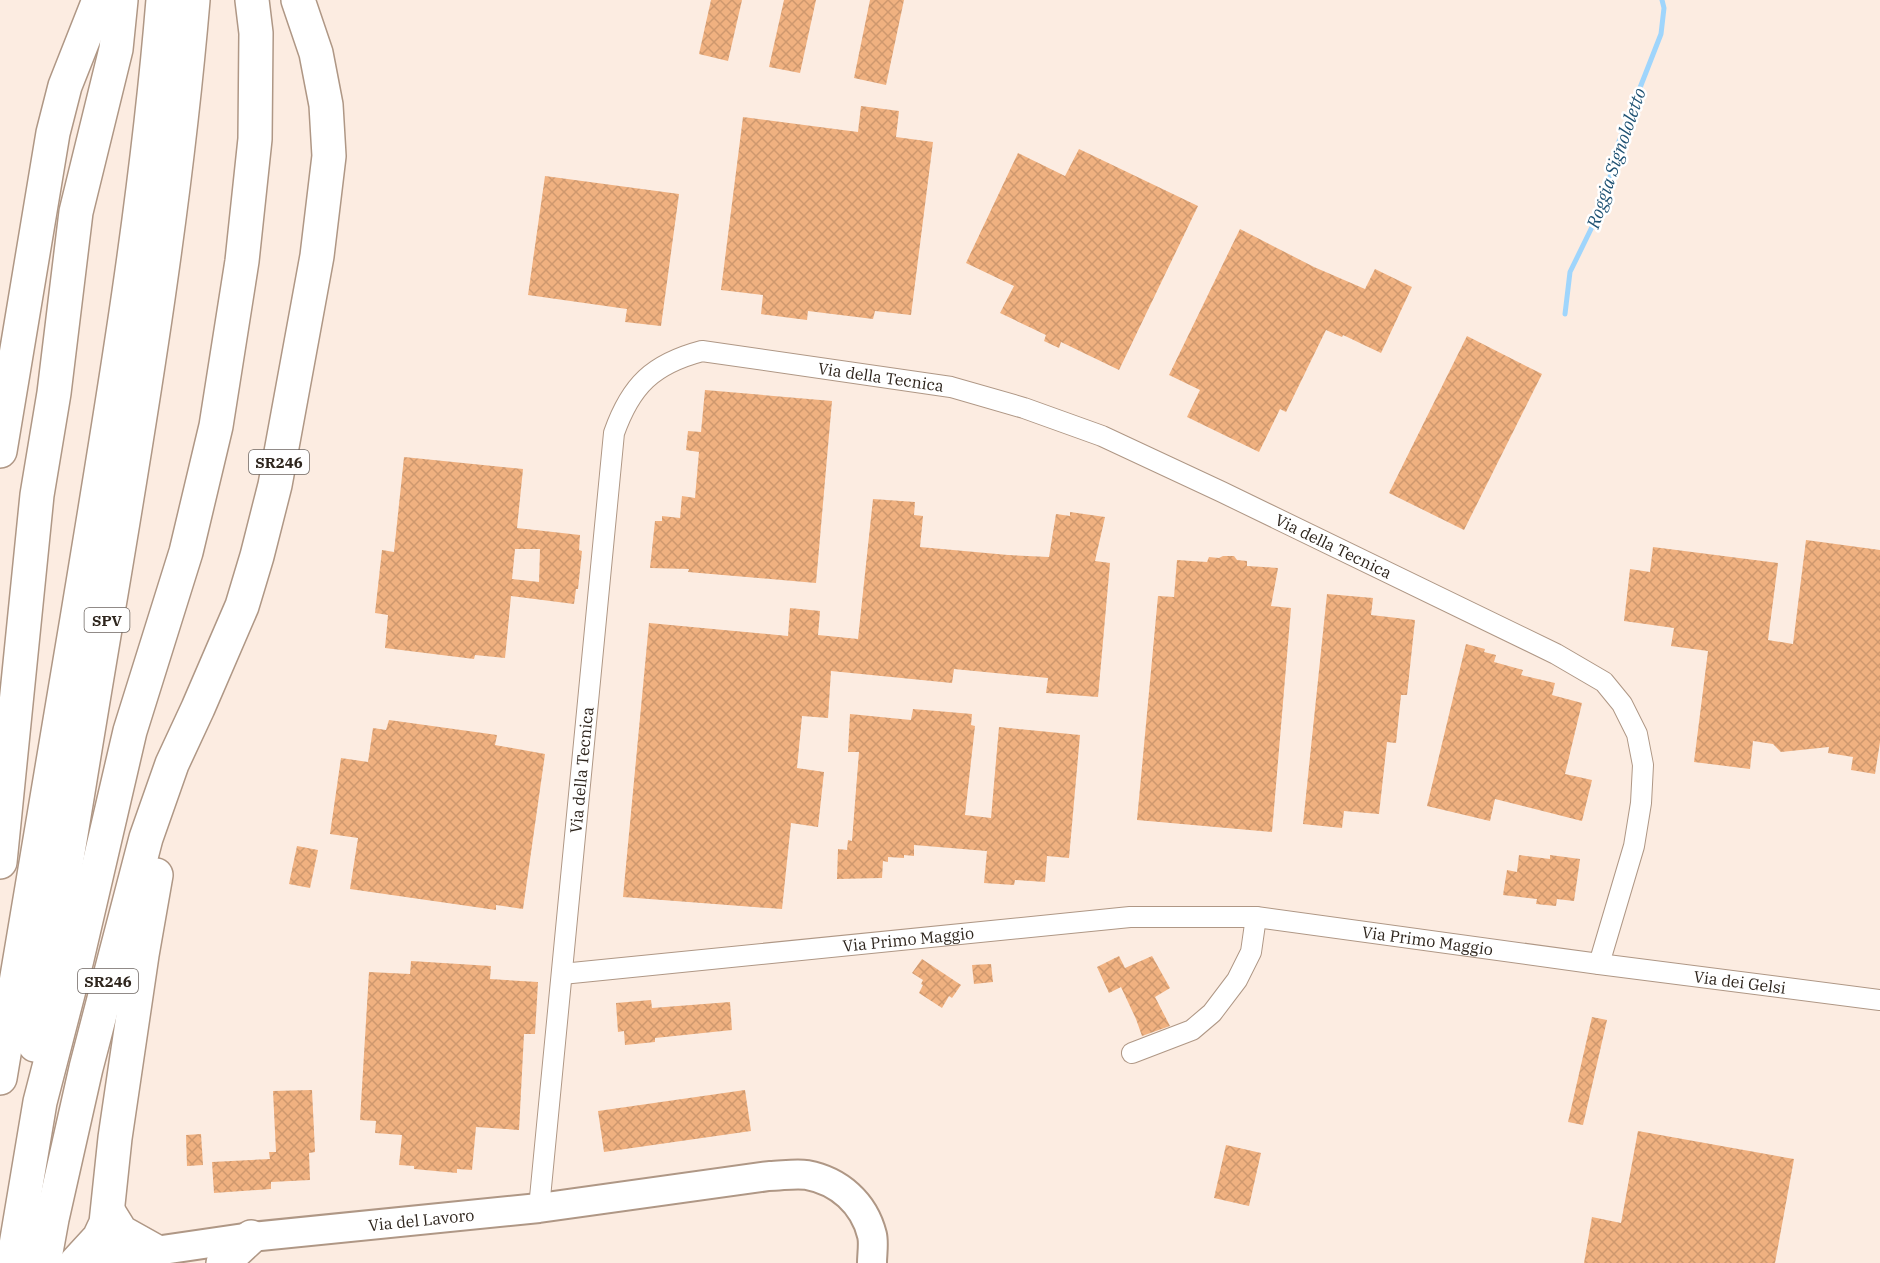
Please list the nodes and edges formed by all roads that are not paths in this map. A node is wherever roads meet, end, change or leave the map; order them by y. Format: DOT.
graph roads {
  1 [pos="99,0"];
  2 [pos="121,0"];
  3 [pos="163,0"];
  4 [pos="193,0"];
  5 [pos="252,0"];
  6 [pos="298,0"];
  7 [pos="0,451"];
  8 [pos="198,708"];
  9 [pos="0,862"];
  10 [pos="1256,917"];
  11 [pos="1599,964"];
  12 [pos="562,974"];
  13 [pos="1880,1000"];
  14 [pos="1132,1053"];
  15 [pos="0,1078"];
  16 [pos="539,1208"];
  17 [pos="108,1211"];
  18 [pos="251,1238"];
  19 [pos="155,1251"];
  20 [pos="0,1258"];
  21 [pos="13,1263"];
  22 [pos="44,1263"];
  23 [pos="74,1263"];
  24 [pos="223,1263"];
  25 [pos="872,1263"];
  1 -- 7 [label="highway"];
  2 -- 9 [label="highway"];
  3 -- 15 [label="highway, SPV"];
  4 -- 20 [label="highway, SPV"];
  5 -- 21 [label="highway"];
  6 -- 8 [label="highway, SR246"];
  8 -- 17 [label="highway"];
  8 -- 22 [label="highway, SR246"];
  10 -- 11 [label="street, Via Primo Maggio"];
  10 -- 12 [label="street, Via Primo Maggio"];
  10 -- 14 [label="street"];
  11 -- 12 [label="street, Via della Tecnica"];
  11 -- 13 [label="street, Via dei Gelsi"];
  12 -- 16 [label="street, Via della Tecnica"];
  16 -- 18 [label="street, Via del Lavoro"];
  16 -- 25 [label="street, Via del Lavoro"];
  17 -- 19 [label="highway"];
  17 -- 23 [label="highway"];
  18 -- 19 [label="street, Via del Lavoro"];
  18 -- 24 [label="highway"];
  19 -- 23 [label="street, Via del Lavoro"];
}
